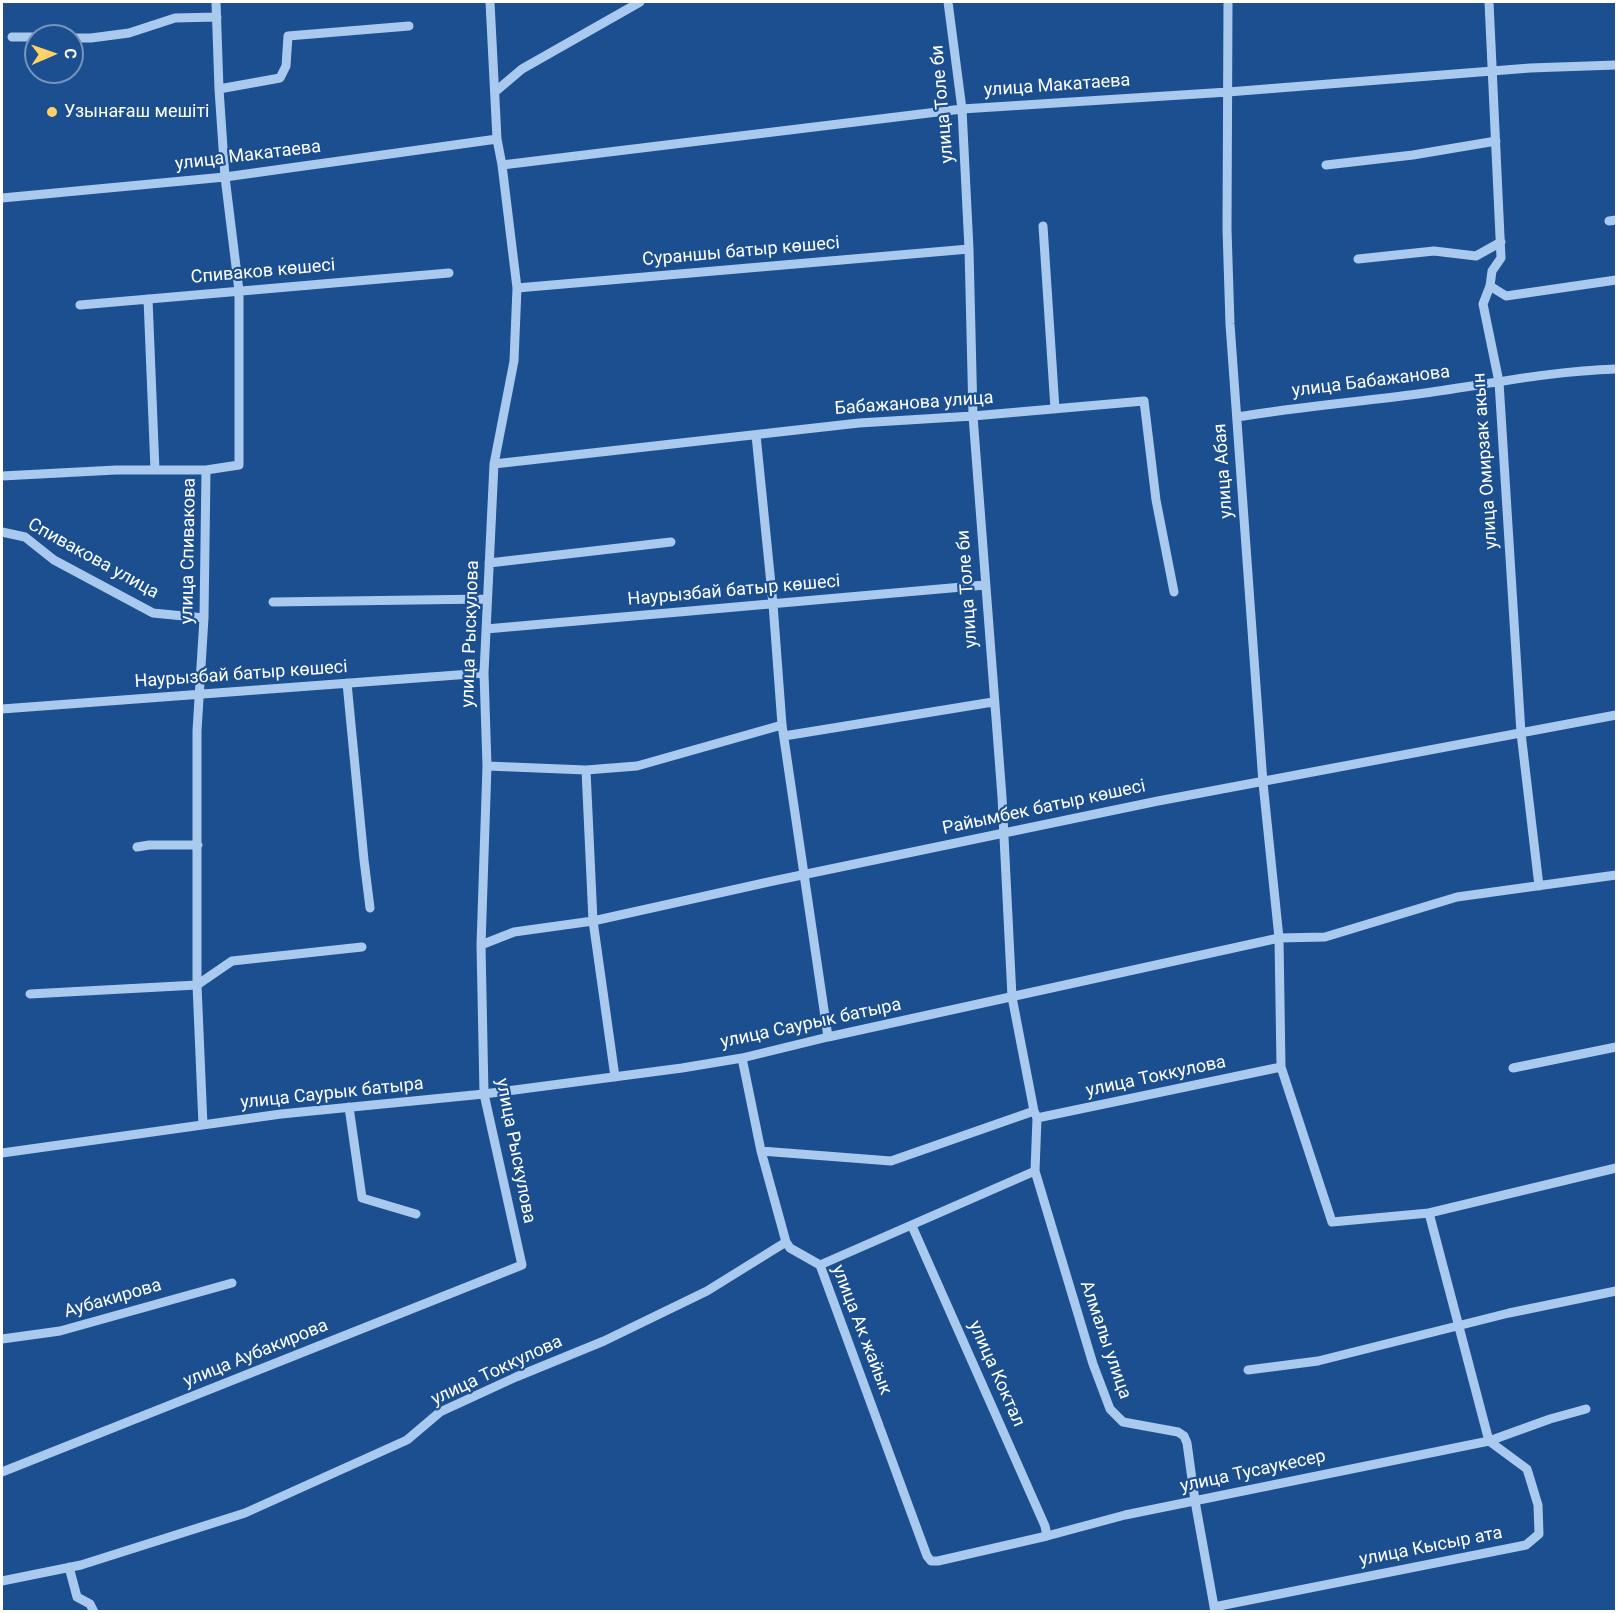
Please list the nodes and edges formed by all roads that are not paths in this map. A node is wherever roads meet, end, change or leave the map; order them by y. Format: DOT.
graph roads {
  1 [pos="216,2"];
  2 [pos="490,2"];
  3 [pos="640,2"];
  4 [pos="948,2"];
  5 [pos="1228,2"];
  6 [pos="1489,2"];
  7 [pos="217,17"];
  8 [pos="409,26"];
  9 [pos="12,37"];
  10 [pos="24,37"];
  11 [pos="84,38"];
  12 [pos="1617,65"];
  13 [pos="1492,71"];
  14 [pos="219,88"];
  15 [pos="495,91"];
  16 [pos="1228,92"];
  17 [pos="962,109"];
  18 [pos="497,139"];
  19 [pos="1496,141"];
  20 [pos="502,165"];
  21 [pos="1326,165"];
  22 [pos="225,177"];
  23 [pos="2,198"];
  24 [pos="1044,226"];
  25 [pos="1500,242"];
  26 [pos="969,249"];
  27 [pos="1358,259"];
  28 [pos="449,273"];
  29 [pos="1617,280"];
  30 [pos="1490,286"];
  31 [pos="517,288"];
  32 [pos="239,291"];
  33 [pos="148,299"];
  34 [pos="80,305"];
  35 [pos="1617,369"];
  36 [pos="1499,382"];
  37 [pos="1055,409"];
  38 [pos="973,416"];
  39 [pos="1237,417"];
  40 [pos="756,435"];
  41 [pos="494,464"];
  42 [pos="155,470"];
  43 [pos="206,470"];
  44 [pos="2,476"];
  45 [pos="2,531"];
  46 [pos="671,542"];
  47 [pos="489,563"];
  48 [pos="985,585"];
  49 [pos="1173,592"];
  50 [pos="488,599"];
  51 [pos="273,602"];
  52 [pos="773,604"];
  53 [pos="204,618"];
  54 [pos="486,629"];
  55 [pos="484,673"];
  56 [pos="347,683"];
  57 [pos="200,695"];
  58 [pos="993,702"];
  59 [pos="2,709"];
  60 [pos="1617,715"];
  61 [pos="782,725"];
  62 [pos="1521,733"];
  63 [pos="784,736"];
  64 [pos="487,766"];
  65 [pos="586,770"];
  66 [pos="1263,783"];
  67 [pos="1003,833"];
  68 [pos="198,845"];
  69 [pos="137,847"];
  70 [pos="805,875"];
  71 [pos="1617,875"];
  72 [pos="1539,886"];
  73 [pos="370,908"];
  74 [pos="593,921"];
  75 [pos="1279,938"];
  76 [pos="481,945"];
  77 [pos="362,947"];
  78 [pos="197,985"];
  79 [pos="30,994"];
  80 [pos="1012,998"];
  81 [pos="828,1037"];
  82 [pos="1617,1047"];
  83 [pos="742,1058"];
  84 [pos="1281,1067"];
  85 [pos="1513,1068"];
  86 [pos="615,1077"];
  87 [pos="483,1094"];
  88 [pos="349,1107"];
  89 [pos="1035,1115"];
  90 [pos="203,1125"];
  91 [pos="761,1151"];
  92 [pos="2,1153"];
  93 [pos="1617,1168"];
  94 [pos="1035,1171"];
  95 [pos="1429,1213"];
  96 [pos="416,1214"];
  97 [pos="912,1226"];
  98 [pos="786,1242"];
  99 [pos="522,1265"];
  100 [pos="820,1265"];
  101 [pos="232,1283"];
  102 [pos="1617,1291"];
  103 [pos="1458,1326"];
  104 [pos="2,1339"];
  105 [pos="1248,1370"];
  106 [pos="1586,1409"];
  107 [pos="1489,1441"];
  108 [pos="2,1472"];
  109 [pos="1195,1501"];
  110 [pos="1047,1536"];
  111 [pos="927,1556"];
  112 [pos="69,1567"];
  113 [pos="2,1581"];
  114 [pos="1214,1609"];
  115 [pos="94,1611"];
  1 -- 7 [label="street, улица Спивакова"];
  2 -- 15 [label="street, улица Рыскулова"];
  3 -- 15 [label="street"];
  4 -- 17 [label="street, улица Толе би"];
  5 -- 16 [label="street, улица Абая"];
  6 -- 13 [label="street, улица Омирзак акын"];
  7 -- 11 [label="street"];
  7 -- 14 [label="street, улица Спивакова"];
  8 -- 14 [label="street"];
  9 -- 10 [label="street"];
  12 -- 13 [label="street, улица Макатаева"];
  13 -- 16 [label="street, улица Макатаева"];
  13 -- 19 [label="street, улица Омирзак акын"];
  14 -- 22 [label="street, улица Спивакова"];
  15 -- 18 [label="street, улица Рыскулова"];
  16 -- 17 [label="street, улица Макатаева"];
  16 -- 39 [label="street, улица Абая"];
  17 -- 20 [label="street, улица Макатаева"];
  17 -- 26 [label="street, улица Толе би"];
  18 -- 20 [label="street, улица Рыскулова"];
  18 -- 22 [label="street, улица Макатаева"];
  19 -- 21 [label="street"];
  19 -- 25 [label="street, улица Омирзак акын"];
  20 -- 31 [label="street, улица Рыскулова"];
  22 -- 23 [label="street, улица Макатаева"];
  22 -- 32 [label="street, улица Спивакова"];
  24 -- 37 [label="street"];
  25 -- 27 [label="street"];
  25 -- 30 [label="street, улица Омирзак акын"];
  26 -- 31 [label="street, Сураншы батыр көшесі"];
  26 -- 38 [label="street, улица Толе би"];
  28 -- 32 [label="street, Спиваков көшесі"];
  29 -- 30 [label="street"];
  30 -- 36 [label="street, улица Омирзак акын"];
  31 -- 41 [label="street, улица Рыскулова"];
  32 -- 33 [label="street, Спиваков көшесі"];
  32 -- 43 [label="street, улица Спивакова"];
  33 -- 34 [label="street, Спиваков көшесі"];
  33 -- 42 [label="street"];
  35 -- 36 [label="street, улица Бабажанова"];
  36 -- 39 [label="street, улица Бабажанова"];
  36 -- 62 [label="street, улица Омирзак акын"];
  37 -- 38 [label="street, Бабажанова улица"];
  37 -- 49 [label="street, Бабажанова улица"];
  38 -- 40 [label="street, Бабажанова улица"];
  38 -- 48 [label="street, улица Толе би"];
  39 -- 66 [label="street, улица Абая"];
  40 -- 41 [label="street, Бабажанова улица"];
  40 -- 52 [label="street"];
  41 -- 47 [label="street, улица Рыскулова"];
  42 -- 43 [label="street"];
  42 -- 44 [label="street"];
  43 -- 53 [label="street, улица Спивакова"];
  45 -- 53 [label="street, Спивакова улица"];
  46 -- 47 [label="street"];
  47 -- 50 [label="street, улица Рыскулова"];
  48 -- 52 [label="street, Наурызбай батыр көшесі"];
  48 -- 58 [label="street, улица Толе би"];
  50 -- 51 [label="street"];
  50 -- 54 [label="street, улица Рыскулова"];
  52 -- 54 [label="street, Наурызбай батыр көшесі"];
  52 -- 61 [label="street"];
  53 -- 57 [label="street, улица Спивакова"];
  54 -- 55 [label="street, улица Рыскулова"];
  55 -- 56 [label="street, Наурызбай батыр көшесі"];
  55 -- 64 [label="street, улица Рыскулова"];
  56 -- 57 [label="street, Наурызбай батыр көшесі"];
  56 -- 73 [label="street"];
  57 -- 59 [label="street, Наурызбай батыр көшесі"];
  57 -- 68 [label="street, улица Спивакова"];
  58 -- 63 [label="street"];
  58 -- 67 [label="street, улица Толе би"];
  60 -- 62 [label="street, Райымбек батыр көшесі"];
  61 -- 63 [label="street"];
  61 -- 65 [label="street"];
  62 -- 66 [label="street, Райымбек батыр көшесі"];
  62 -- 72 [label="street, улица Омирзак акын"];
  63 -- 70 [label="street"];
  64 -- 65 [label="street"];
  64 -- 76 [label="street, улица Рыскулова"];
  65 -- 74 [label="street"];
  66 -- 67 [label="street, Райымбек батыр көшесі"];
  66 -- 75 [label="street, улица Абая"];
  67 -- 70 [label="street, Райымбек батыр көшесі"];
  67 -- 80 [label="street, улица Толе би"];
  68 -- 69 [label="street"];
  68 -- 78 [label="street, улица Спивакова"];
  70 -- 74 [label="street, Райымбек батыр көшесі"];
  70 -- 81 [label="street"];
  71 -- 72 [label="street, улица Саурык батыра"];
  72 -- 75 [label="street, улица Саурык батыра"];
  74 -- 76 [label="street, Райымбек батыр көшесі"];
  74 -- 86 [label="street"];
  75 -- 80 [label="street, улица Саурык батыра"];
  75 -- 84 [label="street, улица Абая"];
  76 -- 87 [label="street, улица Рыскулова"];
  77 -- 78 [label="street"];
  78 -- 79 [label="street"];
  78 -- 90 [label="street, улица Спивакова"];
  80 -- 81 [label="street, улица Саурык батыра"];
  80 -- 89 [label="street, улица Толе би"];
  81 -- 83 [label="street, улица Саурык батыра"];
  82 -- 85 [label="street"];
  83 -- 86 [label="street, улица Саурык батыра"];
  83 -- 91 [label="street"];
  84 -- 89 [label="street, улица Токкулова"];
  84 -- 95 [label="street, улица Абая"];
  86 -- 87 [label="street, улица Саурык батыра"];
  87 -- 88 [label="street, улица Саурык батыра"];
  87 -- 99 [label="street, улица Рыскулова"];
  88 -- 90 [label="street, улица Саурык батыра"];
  88 -- 96 [label="street"];
  89 -- 91 [label="street, улица Токкулова"];
  89 -- 94 [label="street, улица Толе би"];
  90 -- 92 [label="street, улица Саурык батыра"];
  91 -- 98 [label="street"];
  93 -- 95 [label="street"];
  94 -- 97 [label="street"];
  94 -- 109 [label="street, Алмалы улица"];
  95 -- 103 [label="street"];
  97 -- 100 [label="street"];
  97 -- 110 [label="street, улица Коктал"];
  98 -- 100 [label="street, улица Ак жайык"];
  98 -- 112 [label="street, улица Токкулова"];
  99 -- 108 [label="street, улица Аубакирова"];
  100 -- 111 [label="street, улица Ак жайык"];
  101 -- 104 [label="street, Аубакирова"];
  102 -- 103 [label="street"];
  103 -- 105 [label="street"];
  103 -- 107 [label="street"];
  106 -- 107 [label="street, улица Тусаукесер"];
  107 -- 109 [label="street, улица Тусаукесер"];
  107 -- 114 [label="street, улица Кысыр ата"];
  109 -- 110 [label="street, улица Тусаукесер"];
  109 -- 114 [label="street, Алмалы улица"];
  110 -- 111 [label="street, улица Тусаукесер"];
  112 -- 113 [label="street, улица Токкулова"];
  112 -- 115 [label="street"];
}
